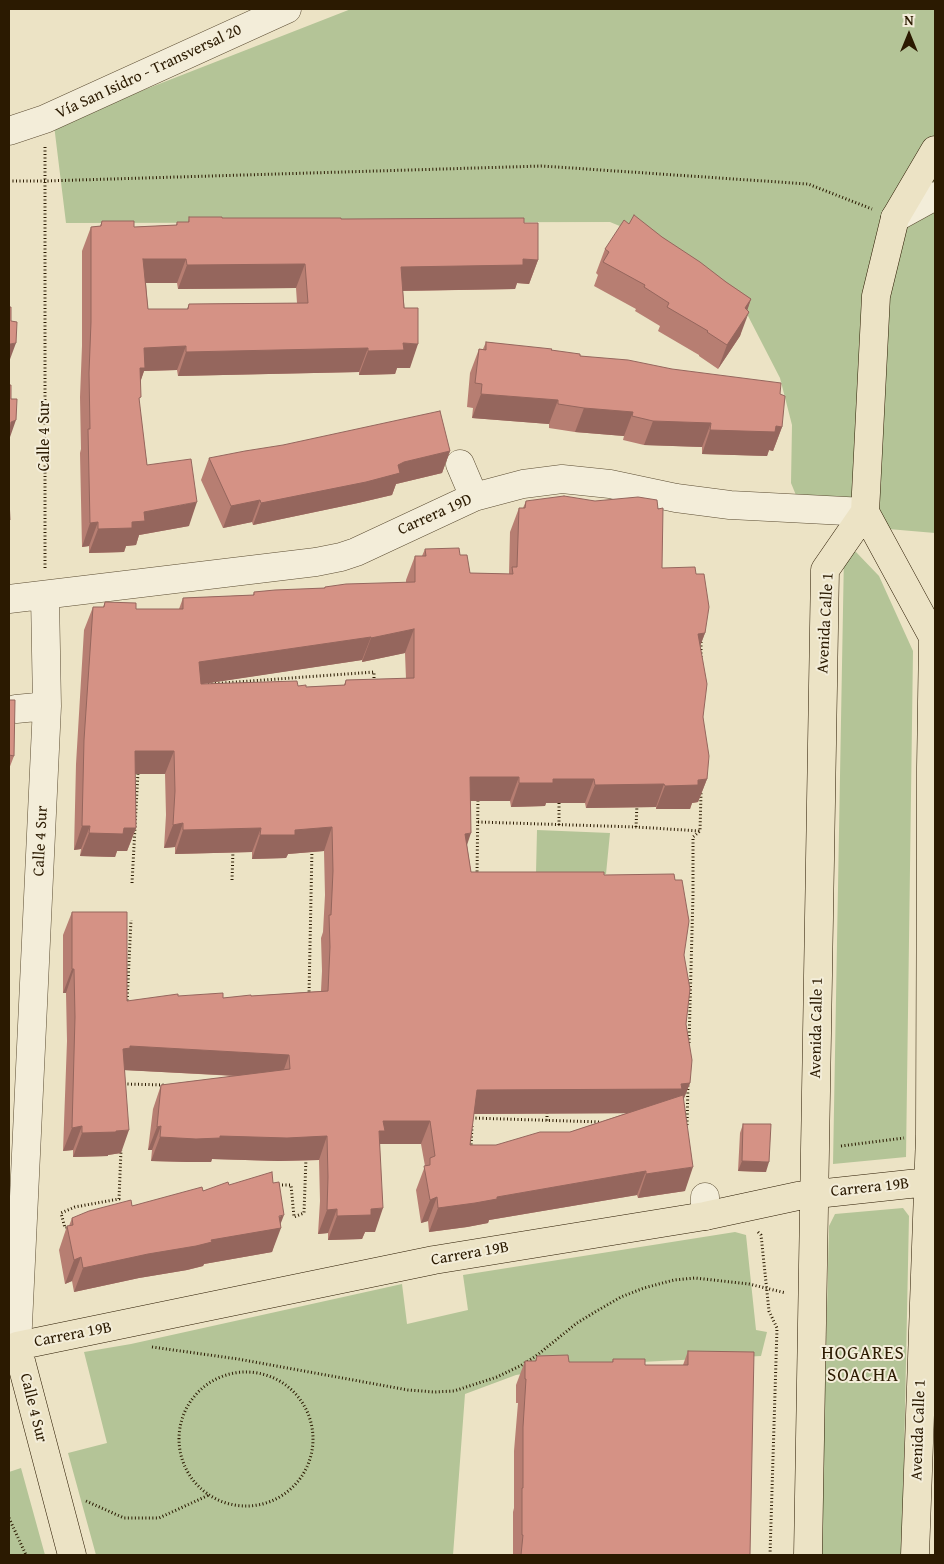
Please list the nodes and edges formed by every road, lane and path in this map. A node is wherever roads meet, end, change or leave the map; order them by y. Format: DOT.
graph roads {
  1 [pos="287,9"];
  2 [pos="45,119"];
  3 [pos="9,131"];
  4 [pos="935,150"];
  5 [pos="9,181"];
  6 [pos="45,181"];
  7 [pos="935,196"];
  8 [pos="895,218"];
  9 [pos="460,464"];
  10 [pos="474,497"];
  11 [pos="865,512"];
  12 [pos="45,596"];
  13 [pos="9,600"];
  14 [pos="701,634"];
  15 [pos="701,664"];
  16 [pos="235,682"];
  17 [pos="206,684"];
  18 [pos="373,684"];
  19 [pos="235,692"];
  20 [pos="47,706"];
  21 [pos="16,709"];
  22 [pos="138,765"];
  23 [pos="933,767"];
  24 [pos="700,792"];
  25 [pos="478,793"];
  26 [pos="559,796"];
  27 [pos="637,798"];
  28 [pos="478,822"];
  29 [pos="559,825"];
  30 [pos="636,827"];
  31 [pos="700,831"];
  32 [pos="313,839"];
  33 [pos="233,840"];
  34 [pos="477,879"];
  35 [pos="232,880"];
  36 [pos="132,884"];
  37 [pos="684,895"];
  38 [pos="693,895"];
  39 [pos="131,920"];
  40 [pos="309,999"];
  41 [pos="127,1007"];
  42 [pos="689,1045"];
  43 [pos="124,1074"];
  44 [pos="688,1075"];
  45 [pos="124,1084"];
  46 [pos="172,1085"];
  47 [pos="123,1094"];
  48 [pos="547,1101"];
  49 [pos="472,1108"];
  50 [pos="472,1118"];
  51 [pos="547,1121"];
  52 [pos="606,1122"];
  53 [pos="678,1125"];
  54 [pos="686,1125"];
  55 [pos="688,1134"];
  56 [pos="930,1134"];
  57 [pos="121,1142"];
  58 [pos="815,1149"];
  59 [pos="471,1151"];
  60 [pos="306,1156"];
  61 [pos="932,1181"];
  62 [pos="268,1186"];
  63 [pos="814,1194"];
  64 [pos="74,1226"];
  65 [pos="755,1230"];
  66 [pos="767,1288"];
  67 [pos="793,1294"];
  68 [pos="13,1347"];
  69 [pos="151,1347"];
  70 [pos="209,1495"];
  71 [pos="81,1499"];
  72 [pos="9,1518"];
  73 [pos="26,1555"];
  74 [pos="72,1555"];
  75 [pos="770,1555"];
  76 [pos="808,1555"];
  77 [pos="915,1555"];
  1 -- 2 [label="street, Vía San Isidro - Transversal 20"];
  2 -- 3 [label="street, Vía San Isidro - Transversal 20"];
  2 -- 6 [label="path, Calle 4 Sur"];
  4 -- 8 [label="main road"];
  5 -- 6 [label="path"];
  6 -- 8 [label="path"];
  6 -- 12 [label="path, Calle 4 Sur"];
  7 -- 8 [label="street"];
  8 -- 11 [label="main road"];
  9 -- 10 [label="street"];
  10 -- 11 [label="street, Carrera 19D"];
  10 -- 12 [label="street, Carrera 19D"];
  11 -- 23 [label="main road, Avenida Calle 1"];
  11 -- 58 [label="main road, Avenida Calle 1"];
  12 -- 13 [label="street, Carrera 19D"];
  12 -- 20 [label="street, Calle 4 Sur"];
  14 -- 15 [label="path"];
  16 -- 17 [label="path"];
  16 -- 18 [label="path"];
  16 -- 19 [label="path"];
  20 -- 21 [label="street"];
  20 -- 68 [label="street, Calle 4 Sur"];
  22 -- 36 [label="path"];
  23 -- 56 [label="main road, Avenida Calle 1"];
  24 -- 31 [label="path"];
  25 -- 28 [label="path"];
  26 -- 29 [label="path"];
  27 -- 30 [label="path"];
  28 -- 29 [label="path"];
  28 -- 34 [label="path"];
  29 -- 30 [label="path"];
  30 -- 31 [label="path"];
  31 -- 38 [label="path"];
  32 -- 40 [label="path"];
  33 -- 35 [label="path"];
  37 -- 38 [label="path"];
  38 -- 42 [label="path"];
  39 -- 41 [label="path"];
  43 -- 45 [label="path"];
  44 -- 54 [label="path"];
  45 -- 46 [label="path"];
  45 -- 47 [label="path"];
  48 -- 51 [label="path"];
  49 -- 50 [label="path"];
  50 -- 51 [label="path"];
  50 -- 59 [label="path"];
  51 -- 52 [label="path"];
  53 -- 54 [label="path"];
  54 -- 55 [label="path"];
  56 -- 58 [label="path"];
  56 -- 61 [label="main road, Avenida Calle 1"];
  57 -- 64 [label="path"];
  58 -- 63 [label="main road, Avenida Calle 1"];
  60 -- 62 [label="path"];
  61 -- 63 [label="main road, Carrera 19B"];
  61 -- 77 [label="main road, Avenida Calle 1"];
  63 -- 68 [label="main road, Carrera 19B"];
  63 -- 76 [label="main road, Avenida Calle 1"];
  65 -- 66 [label="path"];
  66 -- 67 [label="path"];
  66 -- 69 [label="path"];
  66 -- 75 [label="path"];
  68 -- 74 [label="main road, Calle 4 Sur"];
  70 -- 70 [label="path"];
  70 -- 71 [label="path"];
  72 -- 73 [label="path"];
}
